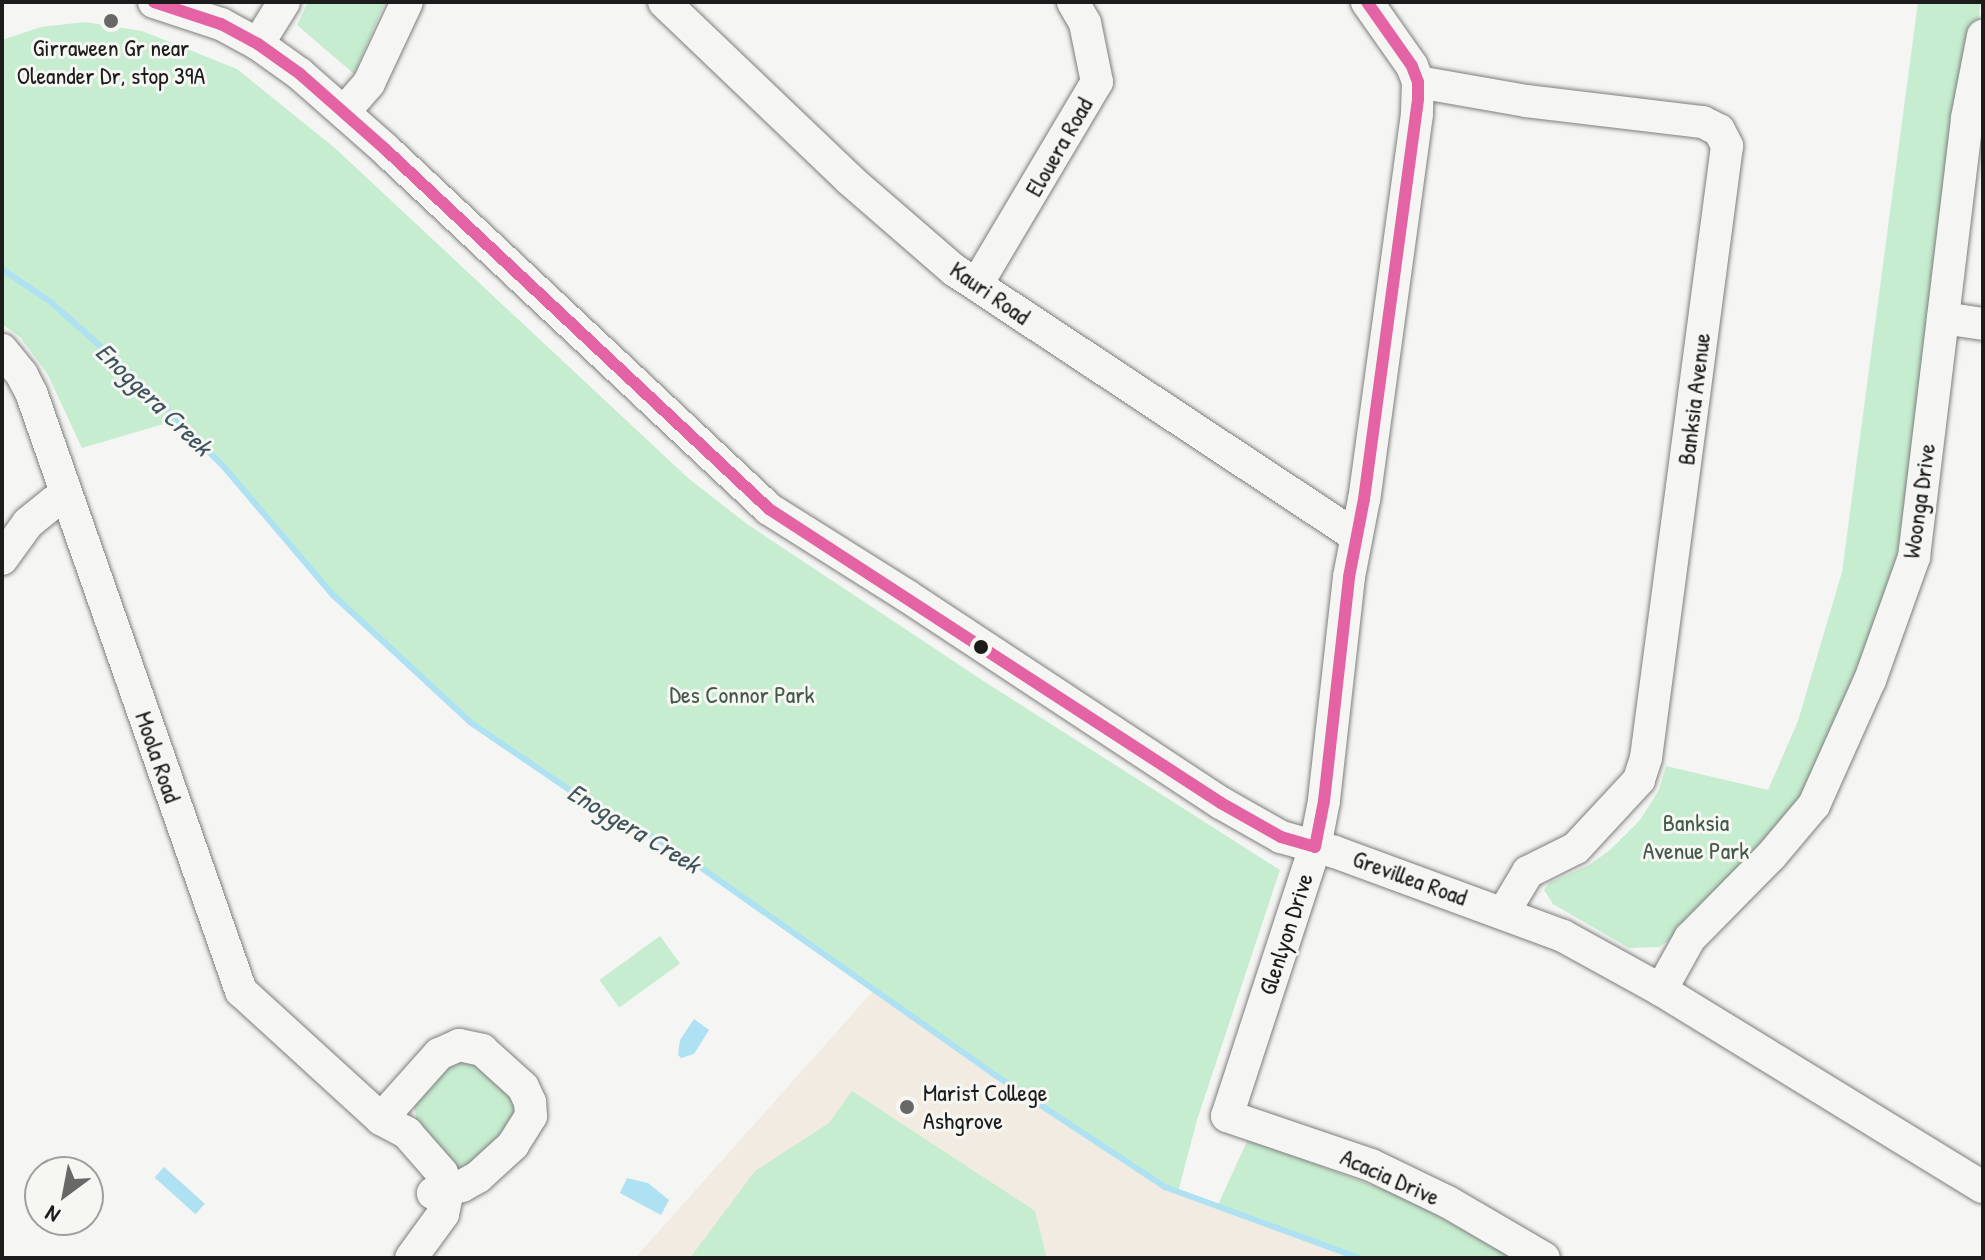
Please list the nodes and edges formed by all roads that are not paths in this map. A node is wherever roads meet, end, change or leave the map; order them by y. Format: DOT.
graph roads {
  1 [pos="154,2"];
  2 [pos="284,2"];
  3 [pos="407,2"];
  4 [pos="664,2"];
  5 [pos="1073,2"];
  6 [pos="1367,2"];
  7 [pos="198,10"];
  8 [pos="1983,36"];
  9 [pos="258,44"];
  10 [pos="1418,82"];
  11 [pos="344,112"];
  12 [pos="977,284"];
  13 [pos="1943,318"];
  14 [pos="1983,324"];
  15 [pos="2,350"];
  16 [pos="67,497"];
  17 [pos="1356,536"];
  18 [pos="2,559"];
  19 [pos="1315,847"];
  20 [pos="1504,912"];
  21 [pos="1661,990"];
  22 [pos="1227,1116"];
  23 [pos="381,1119"];
  24 [pos="1983,1187"];
  25 [pos="440,1191"];
  26 [pos="388,1258"];
  27 [pos="411,1258"];
  28 [pos="1544,1258"];
  1 -- 7 [label="street, Grevillea Road"];
  2 -- 9 [label="street"];
  3 -- 11 [label="street"];
  4 -- 12 [label="street, Kauri Road"];
  5 -- 12 [label="street, Elouera Road"];
  6 -- 10 [label="street"];
  7 -- 9 [label="street, Grevillea Road"];
  8 -- 13 [label="street, Woonga Drive"];
  9 -- 11 [label="street, Grevillea Road"];
  10 -- 17 [label="street, Glenlyon Drive"];
  10 -- 20 [label="street, Banksia Avenue"];
  11 -- 19 [label="street, Grevillea Road"];
  12 -- 17 [label="street, Kauri Road"];
  13 -- 14 [label="street"];
  13 -- 21 [label="street, Woonga Drive"];
  15 -- 16 [label="street, Moola Road"];
  16 -- 18 [label="street"];
  16 -- 23 [label="street, Moola Road"];
  17 -- 19 [label="street, Glenlyon Drive"];
  19 -- 20 [label="street, Grevillea Road"];
  19 -- 22 [label="street, Glenlyon Drive"];
  20 -- 21 [label="street, Grevillea Road"];
  21 -- 24 [label="street, Grevillea Road"];
  22 -- 28 [label="street, Acacia Drive"];
  23 -- 25 [label="street, Moola Road"];
  23 -- 25 [label="street"];
  25 -- 26 [label="street"];
  25 -- 27 [label="street"];
}
